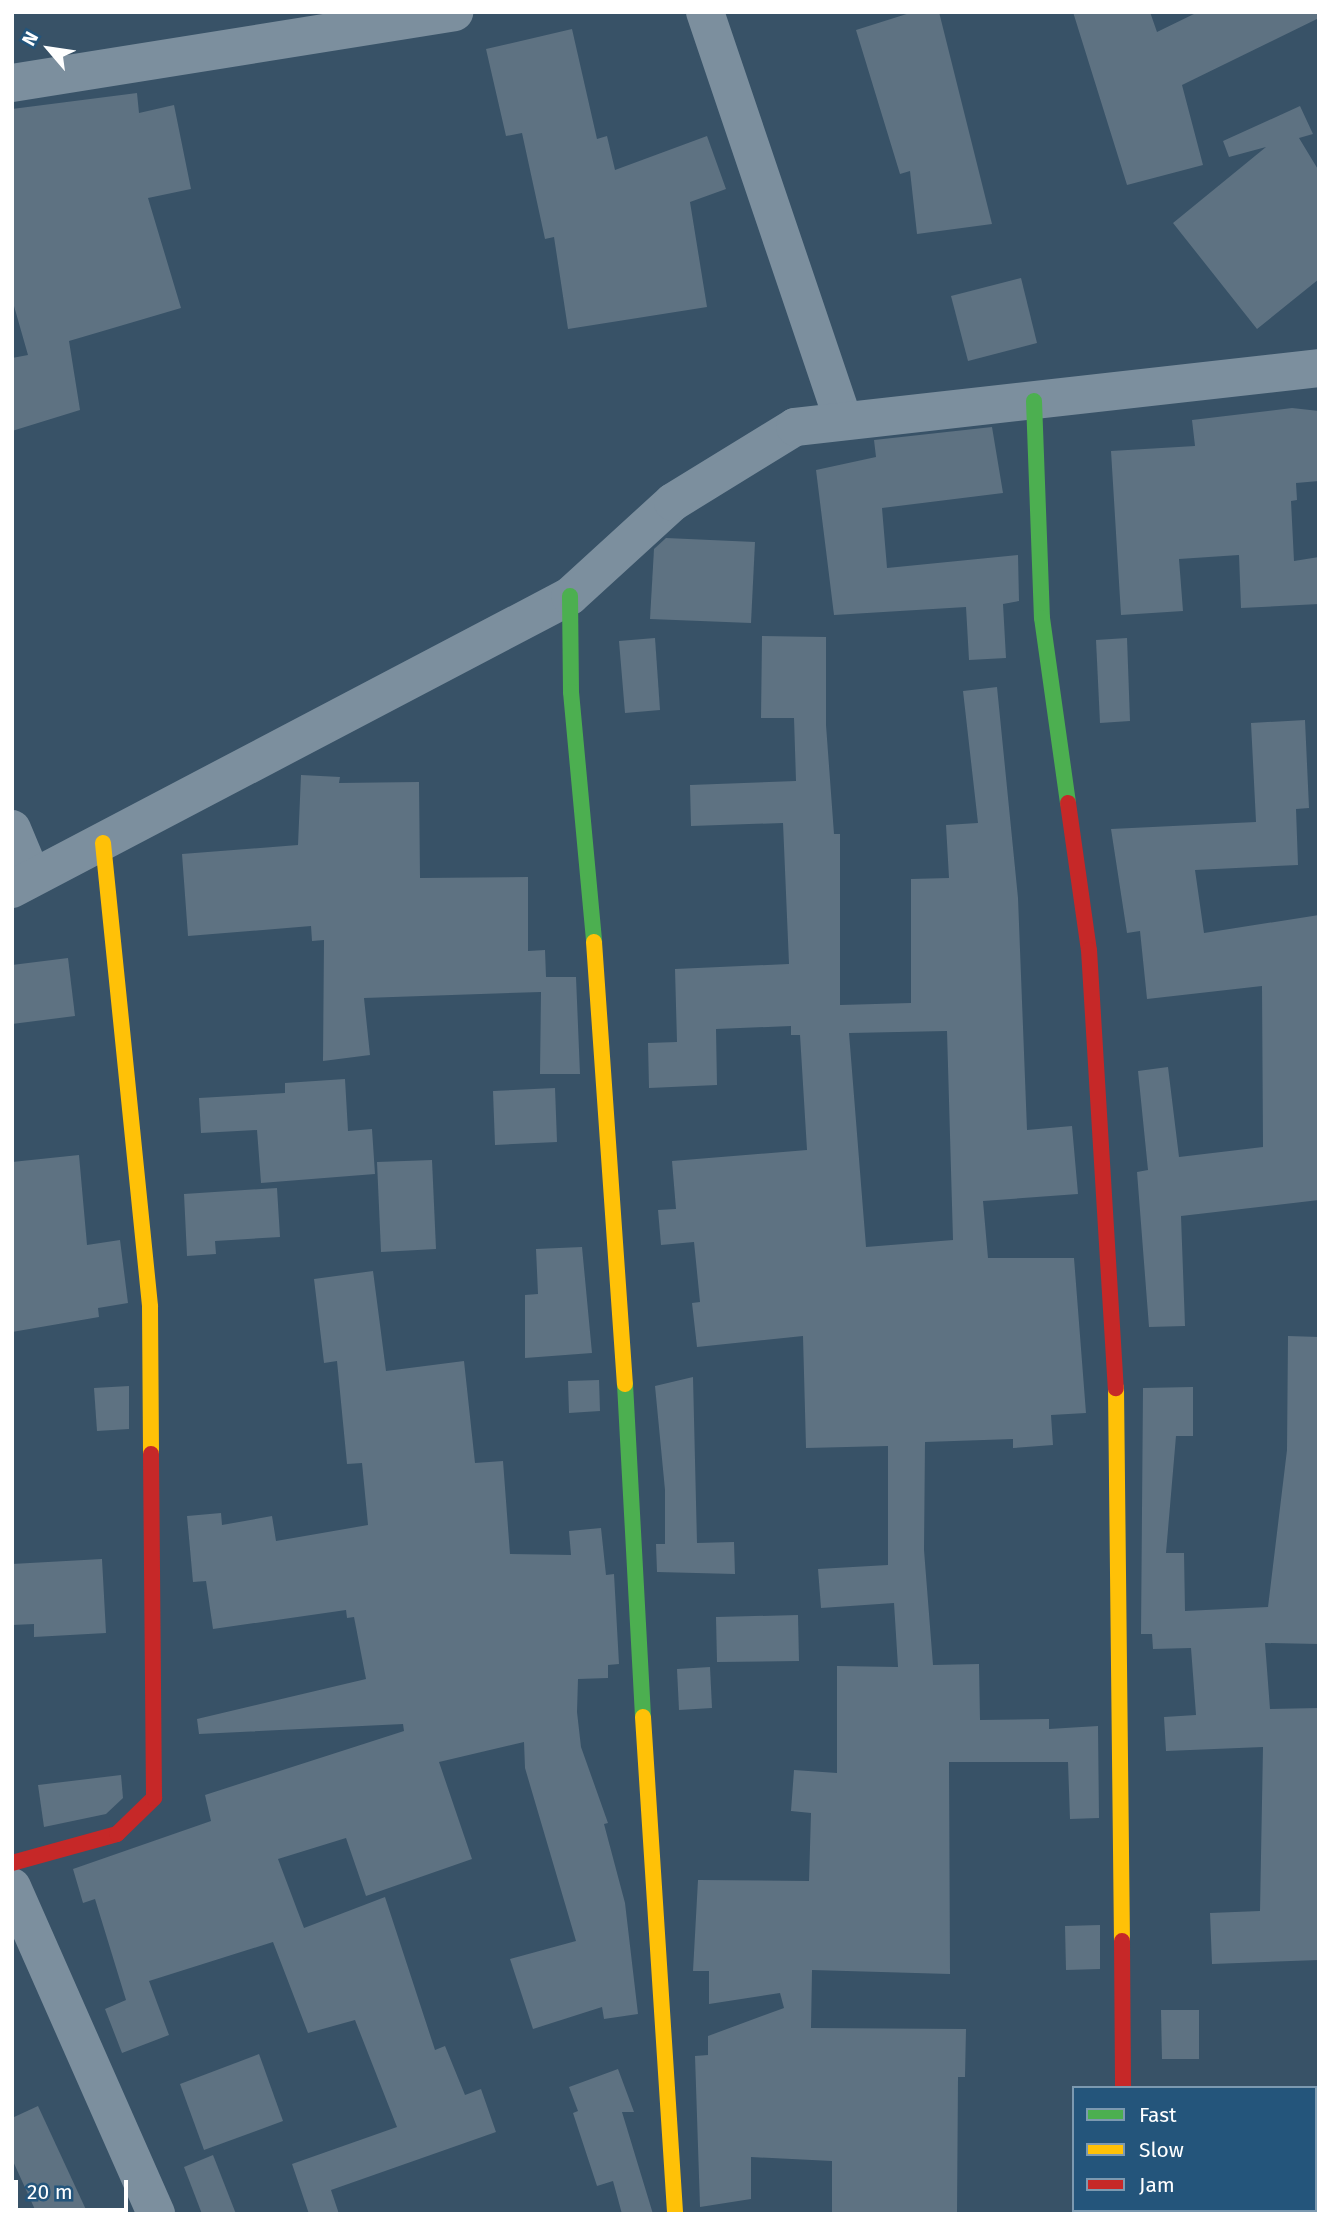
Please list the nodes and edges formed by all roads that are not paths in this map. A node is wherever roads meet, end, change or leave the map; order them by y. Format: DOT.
graph roads {
  1 [pos="454,12"];
  2 [pos="705,12"];
  3 [pos="12,83"];
  4 [pos="1319,368"];
  5 [pos="1034,401"];
  6 [pos="844,419"];
  7 [pos="570,596"];
  8 [pos="12,829"];
  9 [pos="103,843"];
  10 [pos="22,883"];
  11 [pos="12,1863"];
  12 [pos="12,1887"];
  13 [pos="1123,2086"];
  14 [pos="156,2214"];
  15 [pos="675,2214"];
  1 -- 3 [label="street"];
  2 -- 6 [label="street"];
  4 -- 5 [label="street"];
  5 -- 6 [label="street"];
  5 -- 13 [label="street"];
  6 -- 7 [label="street"];
  7 -- 9 [label="street"];
  7 -- 15 [label="street"];
  8 -- 10 [label="street"];
  9 -- 10 [label="street"];
  9 -- 11 [label="street"];
  12 -- 14 [label="street"];
}
